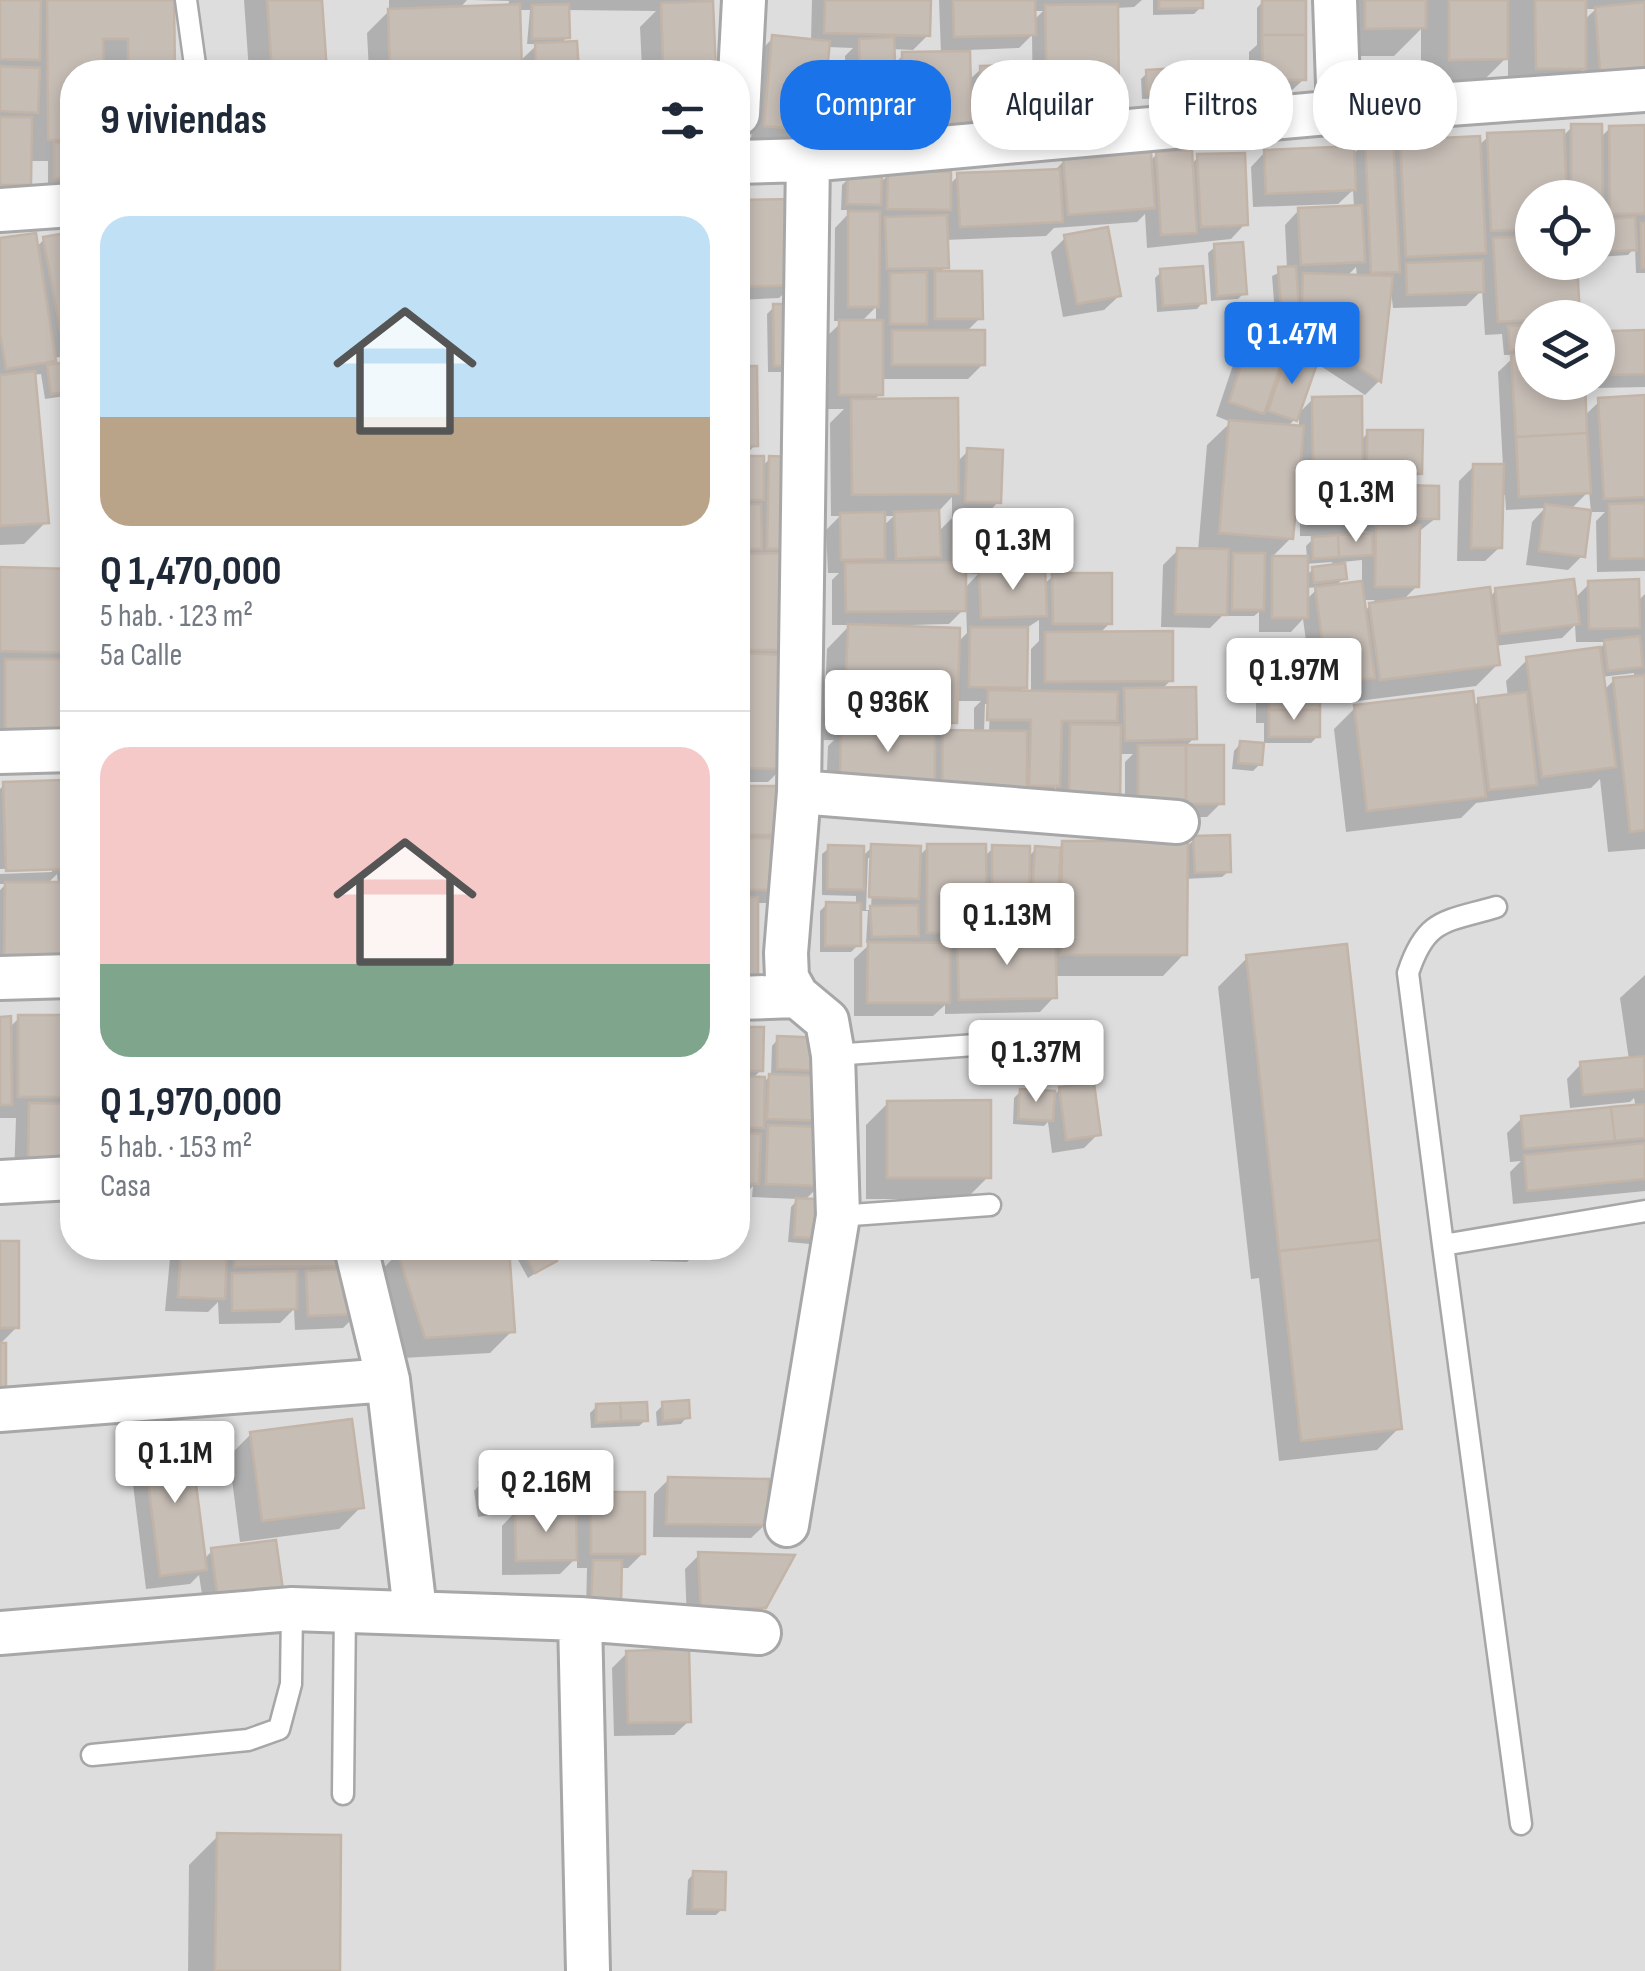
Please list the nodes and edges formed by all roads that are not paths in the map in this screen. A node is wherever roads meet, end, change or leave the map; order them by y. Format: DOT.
graph roads {
  1 [pos="186,0"];
  2 [pos="744,0"];
  3 [pos="1335,0"];
  4 [pos="194,60"];
  5 [pos="741,60"];
  6 [pos="1337,60"];
  7 [pos="1645,90"];
  8 [pos="1457,104"];
  9 [pos="1313,114"];
  10 [pos="808,160"];
  11 [pos="750,162"];
  12 [pos="60,206"];
  13 [pos="0,210"];
  14 [pos="60,750"];
  15 [pos="0,752"];
  16 [pos="799,792"];
  17 [pos="1177,822"];
  18 [pos="1496,907"];
  19 [pos="60,976"];
  20 [pos="0,978"];
  21 [pos="797,996"];
  22 [pos="750,998"];
  23 [pos="1060,1039"];
  24 [pos="833,1055"];
  25 [pos="60,1179"];
  26 [pos="0,1182"];
  27 [pos="990,1205"];
  28 [pos="1645,1211"];
  29 [pos="838,1216"];
  30 [pos="1443,1245"];
  31 [pos="359,1260"];
  32 [pos="388,1380"];
  33 [pos="0,1410"];
  34 [pos="786,1525"];
  35 [pos="292,1608"];
  36 [pos="345,1609"];
  37 [pos="415,1610"];
  38 [pos="580,1619"];
  39 [pos="0,1633"];
  40 [pos="759,1633"];
  41 [pos="92,1755"];
  42 [pos="343,1794"];
  43 [pos="1520,1824"];
  44 [pos="588,1971"];
  1 -- 4 [label="lane"];
  2 -- 5 [label="street"];
  3 -- 6 [label="street"];
  7 -- 8 [label="street"];
  9 -- 10 [label="street"];
  10 -- 11 [label="street"];
  10 -- 16 [label="street"];
  12 -- 13 [label="street"];
  14 -- 15 [label="street"];
  16 -- 17 [label="street"];
  16 -- 21 [label="street"];
  18 -- 30 [label="lane"];
  19 -- 20 [label="street"];
  21 -- 22 [label="street"];
  21 -- 24 [label="street"];
  23 -- 24 [label="lane"];
  24 -- 29 [label="street"];
  25 -- 26 [label="street"];
  27 -- 29 [label="lane"];
  28 -- 30 [label="lane"];
  29 -- 34 [label="street"];
  30 -- 43 [label="lane"];
  31 -- 32 [label="street"];
  32 -- 33 [label="street"];
  32 -- 37 [label="street"];
  35 -- 36 [label="street"];
  35 -- 39 [label="street"];
  35 -- 41 [label="lane"];
  36 -- 37 [label="street"];
  36 -- 42 [label="lane"];
  37 -- 38 [label="street"];
  38 -- 40 [label="street"];
  38 -- 44 [label="street"];
}
